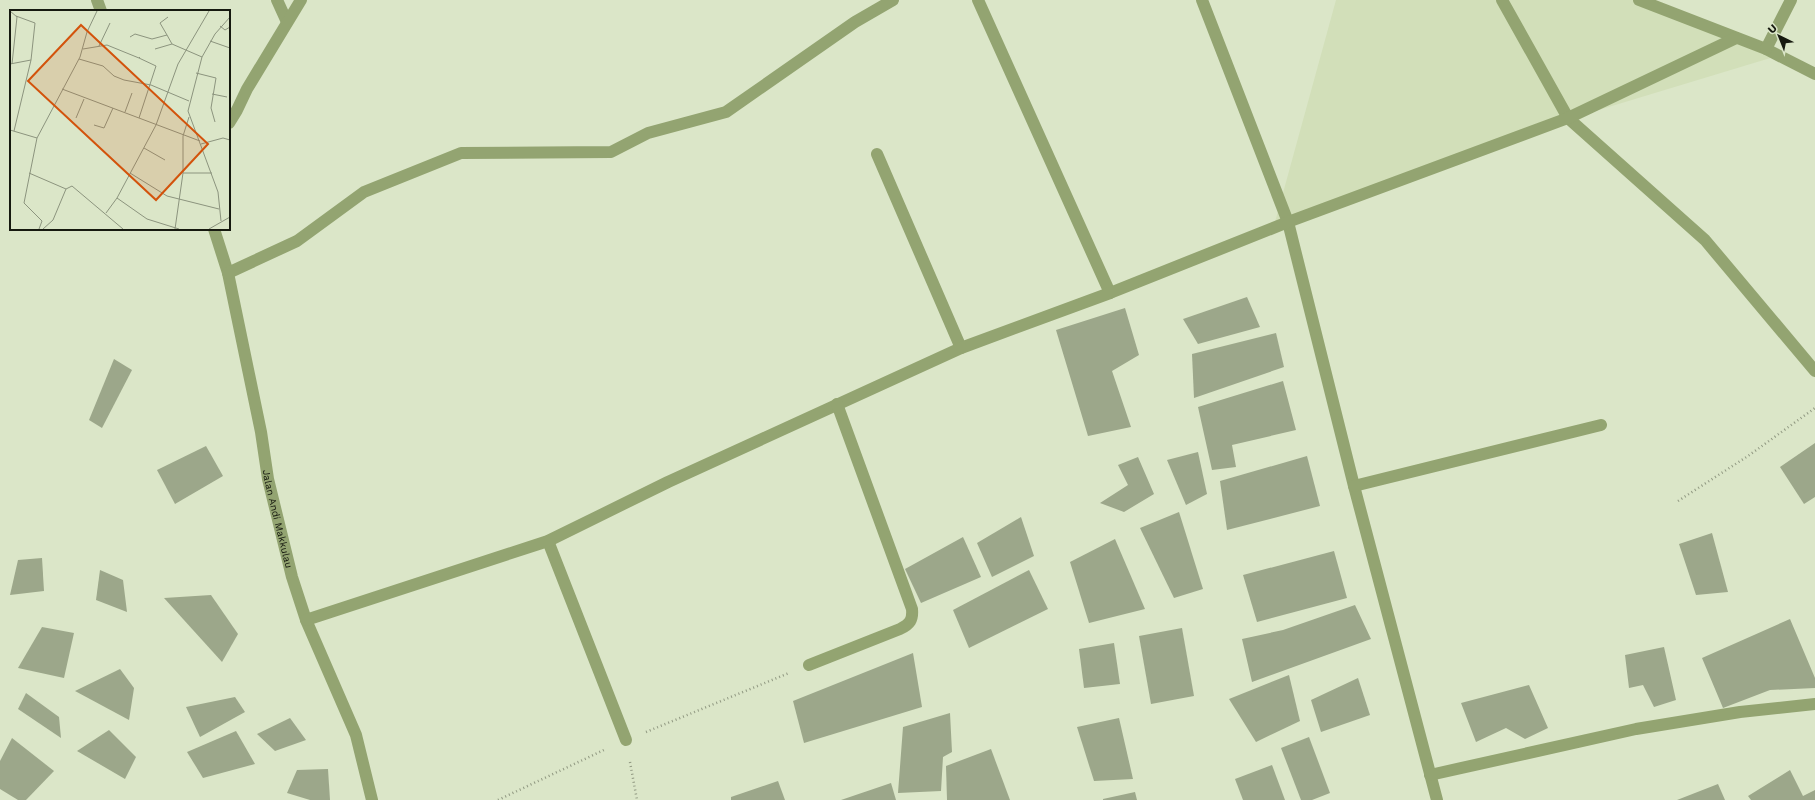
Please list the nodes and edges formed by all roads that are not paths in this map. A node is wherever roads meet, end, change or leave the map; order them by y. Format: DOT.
graph roads {
  1 [pos="96,0"];
  2 [pos="277,0"];
  3 [pos="301,0"];
  4 [pos="893,0"];
  5 [pos="978,0"];
  6 [pos="1202,0"];
  7 [pos="1502,0"];
  8 [pos="1639,0"];
  9 [pos="1791,0"];
  10 [pos="101,10"];
  11 [pos="287,22"];
  12 [pos="1736,38"];
  13 [pos="1766,49"];
  14 [pos="1815,74"];
  15 [pos="1568,118"];
  16 [pos="230,121"];
  17 [pos="878,154"];
  18 [pos="1288,222"];
  19 [pos="214,230"];
  20 [pos="228,273"];
  21 [pos="1110,293"];
  22 [pos="961,348"];
  23 [pos="1815,371"];
  24 [pos="837,404"];
  25 [pos="1602,425"];
  26 [pos="1354,486"];
  27 [pos="548,541"];
  28 [pos="306,620"];
  29 [pos="809,665"];
  30 [pos="1815,704"];
  31 [pos="626,740"];
  32 [pos="1430,775"];
  33 [pos="372,800"];
  34 [pos="1436,800"];
  1 -- 10 [label="street"];
  2 -- 11 [label="street"];
  3 -- 11 [label="street"];
  4 -- 20 [label="street"];
  5 -- 21 [label="street"];
  6 -- 18 [label="street"];
  7 -- 15 [label="street"];
  8 -- 12 [label="street"];
  9 -- 13 [label="street"];
  11 -- 16 [label="street"];
  12 -- 13 [label="street"];
  12 -- 15 [label="street"];
  13 -- 14 [label="street"];
  15 -- 18 [label="street"];
  15 -- 23 [label="street"];
  17 -- 22 [label="street"];
  18 -- 21 [label="street"];
  18 -- 26 [label="street"];
  19 -- 20 [label="street, Jalan Andi Makkulau"];
  20 -- 28 [label="street, Jalan Andi Makkulau"];
  21 -- 22 [label="street"];
  22 -- 24 [label="street"];
  24 -- 27 [label="street"];
  24 -- 29 [label="street"];
  25 -- 26 [label="street"];
  26 -- 32 [label="street"];
  27 -- 28 [label="street"];
  27 -- 31 [label="street"];
  28 -- 33 [label="street, Jalan Andi Makkulau"];
  30 -- 32 [label="street"];
  32 -- 34 [label="street"];
}
